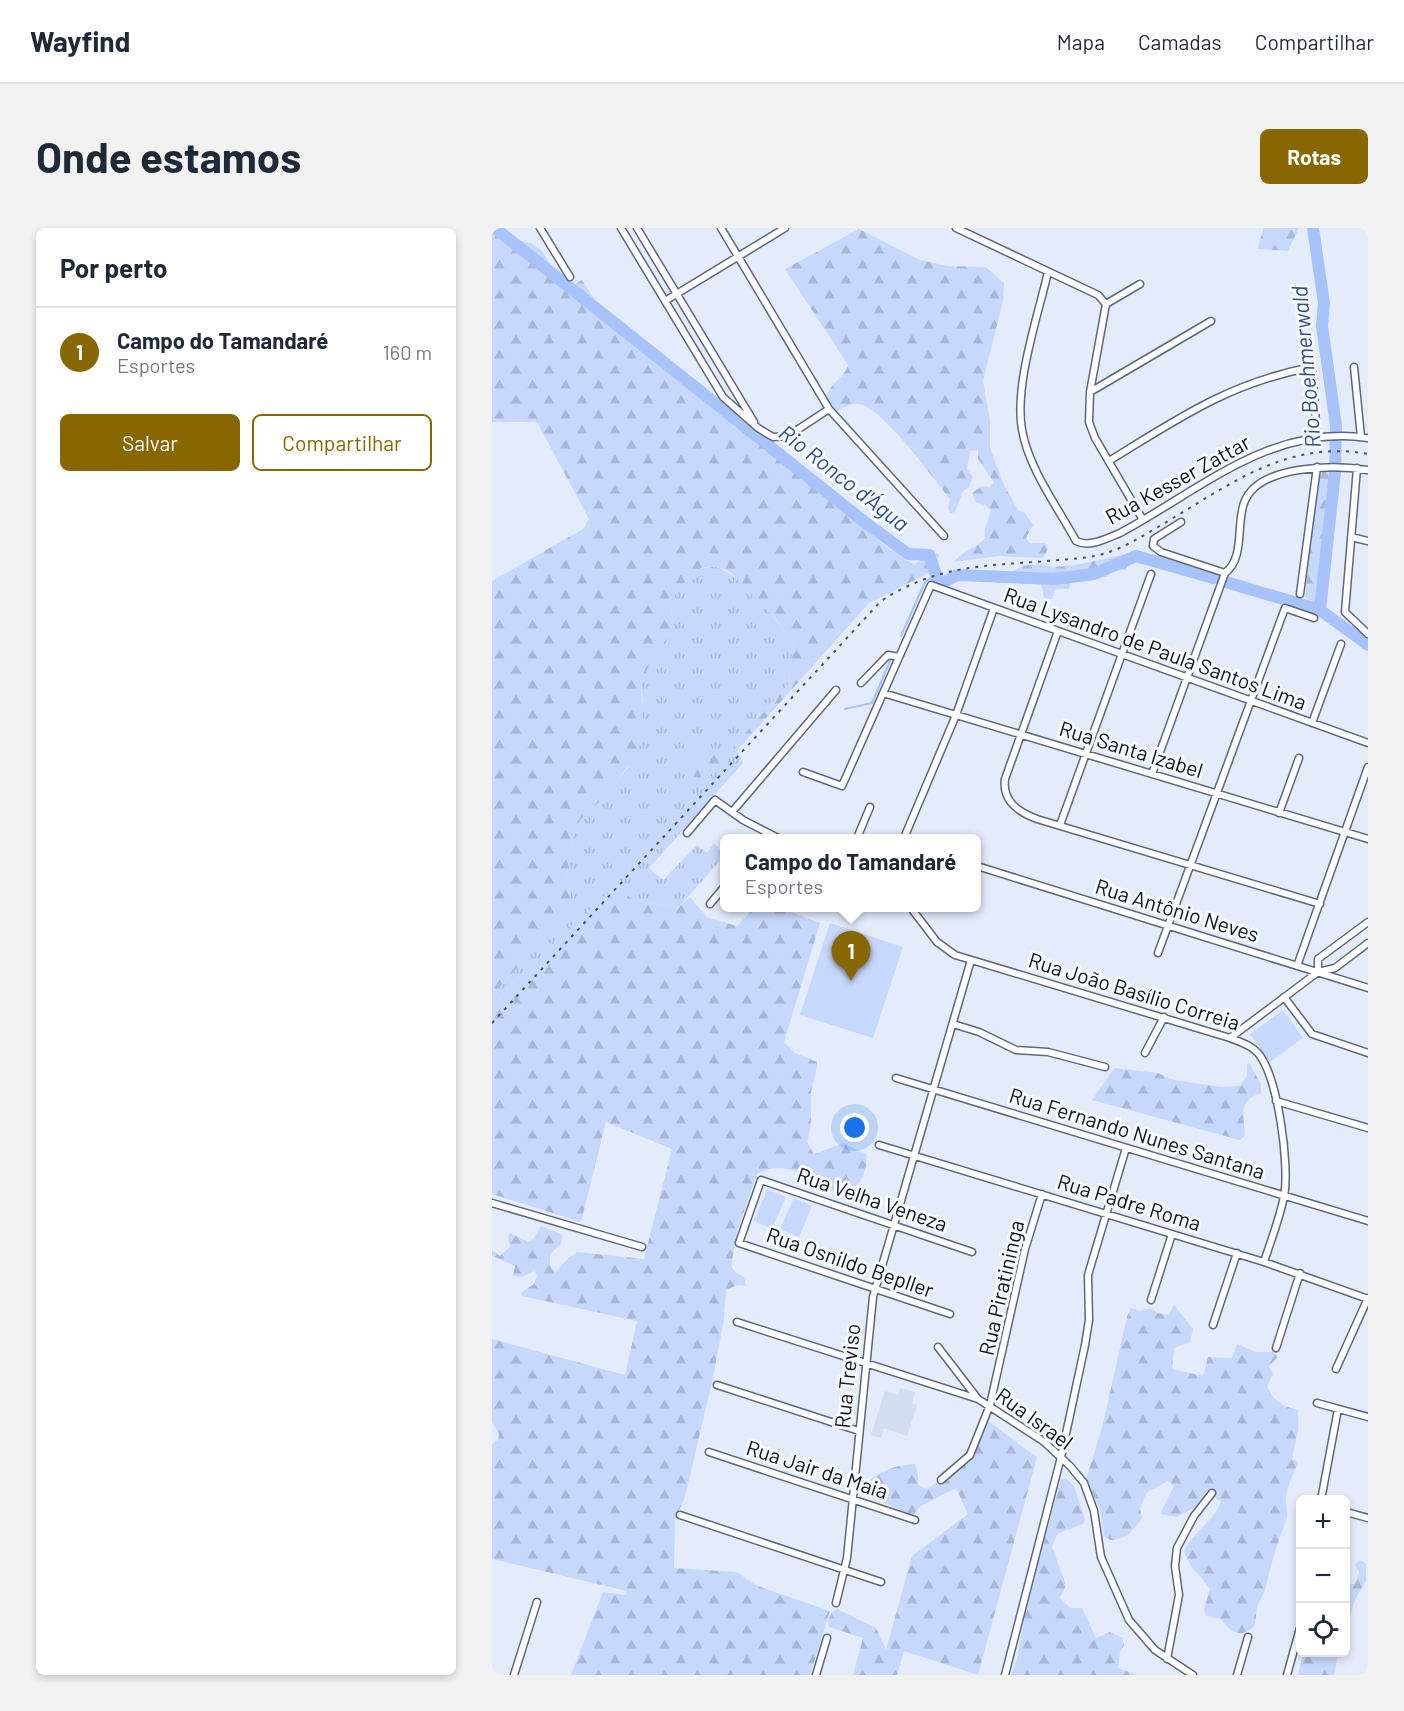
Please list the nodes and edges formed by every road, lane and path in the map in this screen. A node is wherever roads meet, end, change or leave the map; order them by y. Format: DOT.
graph roads {
  1 [pos="540,228"];
  2 [pos="621,228"];
  3 [pos="637,228"];
  4 [pos="721,228"];
  5 [pos="785,228"];
  6 [pos="957,228"];
  7 [pos="738,256"];
  8 [pos="1048,272"];
  9 [pos="570,277"];
  10 [pos="1140,284"];
  11 [pos="677,294"];
  12 [pos="665,301"];
  13 [pos="1106,304"];
  14 [pos="1211,321"];
  15 [pos="1354,367"];
  16 [pos="1090,392"];
  17 [pos="829,409"];
  18 [pos="758,428"];
  19 [pos="1317,437"];
  20 [pos="1364,437"];
  21 [pos="1109,461"];
  22 [pos="1317,467"];
  23 [pos="1357,468"];
  24 [pos="1368,470"];
  25 [pos="1143,520"];
  26 [pos="1181,522"];
  27 [pos="944,536"];
  28 [pos="1351,537"];
  29 [pos="1368,541"];
  30 [pos="1225,573"];
  31 [pos="1151,574"];
  32 [pos="1300,594"];
  33 [pos="994,608"];
  34 [pos="1314,618"];
  35 [pos="1058,631"];
  36 [pos="1367,633"];
  37 [pos="1341,644"];
  38 [pos="1122,654"];
  39 [pos="899,657"];
  40 [pos="1186,677"];
  41 [pos="861,683"];
  42 [pos="836,690"];
  43 [pos="884,693"];
  44 [pos="1250,700"];
  45 [pos="956,715"];
  46 [pos="1312,723"];
  47 [pos="1021,735"];
  48 [pos="1368,743"];
  49 [pos="1086,754"];
  50 [pos="1299,758"];
  51 [pos="1368,767"];
  52 [pos="803,772"];
  53 [pos="1152,774"];
  54 [pos="1216,793"];
  55 [pos="870,807"];
  56 [pos="732,812"];
  57 [pos="1279,813"];
  58 [pos="1060,825"];
  59 [pos="1345,832"];
  60 [pos="687,833"];
  61 [pos="763,834"];
  62 [pos="859,834"];
  63 [pos="906,834"];
  64 [pos="1368,839"];
  65 [pos="1190,864"];
  66 [pos="981,867"];
  67 [pos="720,891"];
  68 [pos="1320,903"];
  69 [pos="710,904"];
  70 [pos="914,912"];
  71 [pos="1368,922"];
  72 [pos="1168,925"];
  73 [pos="1368,943"];
  74 [pos="1158,953"];
  75 [pos="971,960"];
  76 [pos="1297,966"];
  77 [pos="1318,972"];
  78 [pos="1368,988"];
  79 [pos="1284,998"];
  80 [pos="1164,1017"];
  81 [pos="953,1024"];
  82 [pos="1230,1038"];
  83 [pos="1145,1053"];
  84 [pos="1368,1053"];
  85 [pos="1105,1067"];
  86 [pos="896,1078"];
  87 [pos="935,1090"];
  88 [pos="1276,1101"];
  89 [pos="1368,1128"];
  90 [pos="879,1145"];
  91 [pos="1126,1148"];
  92 [pos="915,1155"];
  93 [pos="1042,1194"];
  94 [pos="1284,1195"];
  95 [pos="492,1203"];
  96 [pos="1106,1214"];
  97 [pos="1368,1221"];
  98 [pos="894,1225"];
  99 [pos="1172,1234"];
  100 [pos="739,1243"];
  101 [pos="642,1247"];
  102 [pos="972,1252"];
  103 [pos="1237,1253"];
  104 [pos="1264,1262"];
  105 [pos="1300,1273"];
  106 [pos="875,1288"];
  107 [pos="1368,1299"];
  108 [pos="1151,1300"];
  109 [pos="950,1314"];
  110 [pos="737,1322"];
  111 [pos="1214,1325"];
  112 [pos="938,1347"];
  113 [pos="1276,1348"];
  114 [pos="866,1363"];
  115 [pos="1336,1369"];
  116 [pos="717,1386"];
  117 [pos="978,1399"];
  118 [pos="1317,1403"];
  119 [pos="990,1405"];
  120 [pos="1338,1409"];
  121 [pos="1368,1417"];
  122 [pos="859,1431"];
  123 [pos="709,1452"];
  124 [pos="1061,1456"];
  125 [pos="942,1480"];
  126 [pos="1212,1493"];
  127 [pos="1322,1495"];
  128 [pos="853,1500"];
  129 [pos="1350,1513"];
  130 [pos="680,1515"];
  131 [pos="1368,1518"];
  132 [pos="915,1520"];
  133 [pos="845,1570"];
  134 [pos="881,1582"];
  135 [pos="537,1602"];
  136 [pos="836,1604"];
  137 [pos="1248,1637"];
  138 [pos="826,1638"];
  139 [pos="1296,1642"];
  140 [pos="1167,1659"];
  141 [pos="514,1675"];
  142 [pos="816,1675"];
  143 [pos="1005,1675"];
  144 [pos="1193,1675"];
  145 [pos="1237,1675"];
  146 [pos="1287,1675"];
  1 -- 9 [label="street"];
  2 -- 12 [label="street"];
  3 -- 11 [label="street"];
  4 -- 7 [label="street"];
  5 -- 7 [label="street"];
  6 -- 8 [label="street"];
  7 -- 11 [label="street"];
  7 -- 17 [label="street"];
  8 -- 13 [label="street"];
  8 -- 25 [label="street, Rua Kesser Zattar"];
  10 -- 13 [label="street"];
  11 -- 12 [label="street"];
  11 -- 18 [label="street"];
  12 -- 18 [label="street"];
  13 -- 16 [label="street"];
  14 -- 16 [label="street"];
  15 -- 20 [label="street"];
  16 -- 21 [label="street"];
  17 -- 18 [label="street"];
  17 -- 27 [label="street"];
  19 -- 20 [label="street, Rua Kesser Zattar"];
  19 -- 21 [label="street"];
  19 -- 25 [label="street, Rua Kesser Zattar"];
  21 -- 25 [label="street"];
  22 -- 23 [label="street"];
  22 -- 30 [label="street"];
  22 -- 32 [label="street"];
  23 -- 24 [label="street"];
  23 -- 28 [label="street"];
  26 -- 30 [label="street"];
  28 -- 29 [label="street"];
  28 -- 36 [label="street"];
  30 -- 40 [label="street"];
  31 -- 38 [label="street"];
  33 -- 35 [label="street, Rua Lysandro de Paula Santos Lima"];
  33 -- 39 [label="street, Rua Lysandro de Paula Santos Lima"];
  33 -- 45 [label="street"];
  34 -- 44 [label="street"];
  35 -- 38 [label="street, Rua Lysandro de Paula Santos Lima"];
  35 -- 47 [label="street"];
  37 -- 46 [label="street"];
  38 -- 40 [label="street, Rua Lysandro de Paula Santos Lima"];
  38 -- 49 [label="street"];
  39 -- 41 [label="street"];
  39 -- 43 [label="street"];
  40 -- 44 [label="street, Rua Lysandro de Paula Santos Lima"];
  40 -- 53 [label="street"];
  42 -- 56 [label="street"];
  43 -- 45 [label="street, Rua Santa Izabel"];
  43 -- 52 [label="street"];
  44 -- 46 [label="street, Rua Lysandro de Paula Santos Lima"];
  44 -- 54 [label="street"];
  45 -- 47 [label="street, Rua Santa Izabel"];
  45 -- 63 [label="street"];
  46 -- 48 [label="street, Rua Lysandro de Paula Santos Lima"];
  47 -- 49 [label="street, Rua Santa Izabel"];
  47 -- 58 [label="street"];
  49 -- 53 [label="street, Rua Santa Izabel"];
  49 -- 58 [label="street"];
  50 -- 57 [label="street"];
  51 -- 59 [label="street"];
  53 -- 54 [label="street, Rua Santa Izabel"];
  54 -- 57 [label="street, Rua Santa Izabel"];
  54 -- 65 [label="street"];
  55 -- 62 [label="street"];
  56 -- 60 [label="street"];
  56 -- 61 [label="street"];
  57 -- 59 [label="street, Rua Santa Izabel"];
  58 -- 65 [label="street"];
  59 -- 64 [label="street, Rua Santa Izabel"];
  59 -- 68 [label="street"];
  65 -- 68 [label="street"];
  65 -- 72 [label="street"];
  66 -- 72 [label="street, Rua Antônio Neves"];
  67 -- 69 [label="street"];
  68 -- 76 [label="street"];
  70 -- 75 [label="street, Rua João Basílio Correia"];
  71 -- 77 [label="street"];
  72 -- 74 [label="street"];
  72 -- 76 [label="street, Rua Antônio Neves"];
  73 -- 77 [label="street"];
  75 -- 80 [label="street, Rua João Basílio Correia"];
  75 -- 81 [label="street, Rua Treviso"];
  76 -- 77 [label="street, Rua Antônio Neves"];
  77 -- 78 [label="street, Rua Antônio Neves"];
  77 -- 79 [label="street"];
  79 -- 82 [label="street"];
  79 -- 84 [label="street"];
  80 -- 82 [label="street, Rua João Basílio Correia"];
  80 -- 83 [label="street"];
  81 -- 85 [label="street"];
  81 -- 87 [label="street, Rua Treviso"];
  82 -- 88 [label="street, Rua João Basílio Correia"];
  86 -- 87 [label="street, Rua Fernando Nunes Santana"];
  87 -- 91 [label="street, Rua Fernando Nunes Santana"];
  87 -- 92 [label="street, Rua Treviso"];
  88 -- 89 [label="street"];
  88 -- 94 [label="street, Rua João Basílio Correia"];
  90 -- 92 [label="street, Rua Padre Roma"];
  91 -- 94 [label="street, Rua Fernando Nunes Santana"];
  91 -- 96 [label="street"];
  92 -- 93 [label="street, Rua Padre Roma"];
  92 -- 98 [label="street, Rua Treviso"];
  93 -- 96 [label="street, Rua Padre Roma"];
  93 -- 119 [label="street, Rua Piratininga"];
  94 -- 97 [label="street, Rua Fernando Nunes Santana"];
  94 -- 104 [label="street, Rua João Basílio Correia"];
  95 -- 101 [label="street"];
  96 -- 99 [label="street, Rua Padre Roma"];
  96 -- 124 [label="street"];
  98 -- 100 [label="street, Rua Velha Veneza"];
  98 -- 102 [label="street, Rua Velha Veneza"];
  98 -- 106 [label="street, Rua Treviso"];
  99 -- 103 [label="street, Rua Padre Roma"];
  99 -- 108 [label="street"];
  100 -- 106 [label="street, Rua Osnildo Bepller"];
  103 -- 104 [label="street, Rua Padre Roma"];
  103 -- 111 [label="street"];
  104 -- 105 [label="street, Rua Padre Roma"];
  105 -- 107 [label="street, Rua Padre Roma"];
  105 -- 113 [label="street"];
  106 -- 109 [label="street, Rua Osnildo Bepller"];
  106 -- 114 [label="street, Rua Treviso"];
  107 -- 115 [label="street"];
  110 -- 114 [label="street, Rua Israel"];
  112 -- 117 [label="street"];
  114 -- 117 [label="street, Rua Israel"];
  114 -- 122 [label="street, Rua Treviso"];
  116 -- 122 [label="street"];
  117 -- 119 [label="street, Rua Israel"];
  118 -- 120 [label="street"];
  119 -- 124 [label="street, Rua Israel"];
  119 -- 125 [label="street, Rua Piratininga"];
  120 -- 121 [label="street"];
  120 -- 127 [label="street"];
  122 -- 128 [label="street, Rua Treviso"];
  123 -- 128 [label="street, Rua Jair da Maia"];
  124 -- 140 [label="street, Rua Israel"];
  124 -- 143 [label="street"];
  126 -- 140 [label="street"];
  128 -- 132 [label="street, Rua Jair da Maia"];
  128 -- 133 [label="street, Rua Treviso"];
  129 -- 131 [label="street"];
  130 -- 133 [label="street"];
  133 -- 134 [label="street"];
  133 -- 136 [label="street, Rua Treviso"];
  135 -- 141 [label="street"];
  137 -- 145 [label="street"];
  138 -- 142 [label="street"];
  139 -- 146 [label="street"];
  140 -- 144 [label="street, Rua Israel"];
}
